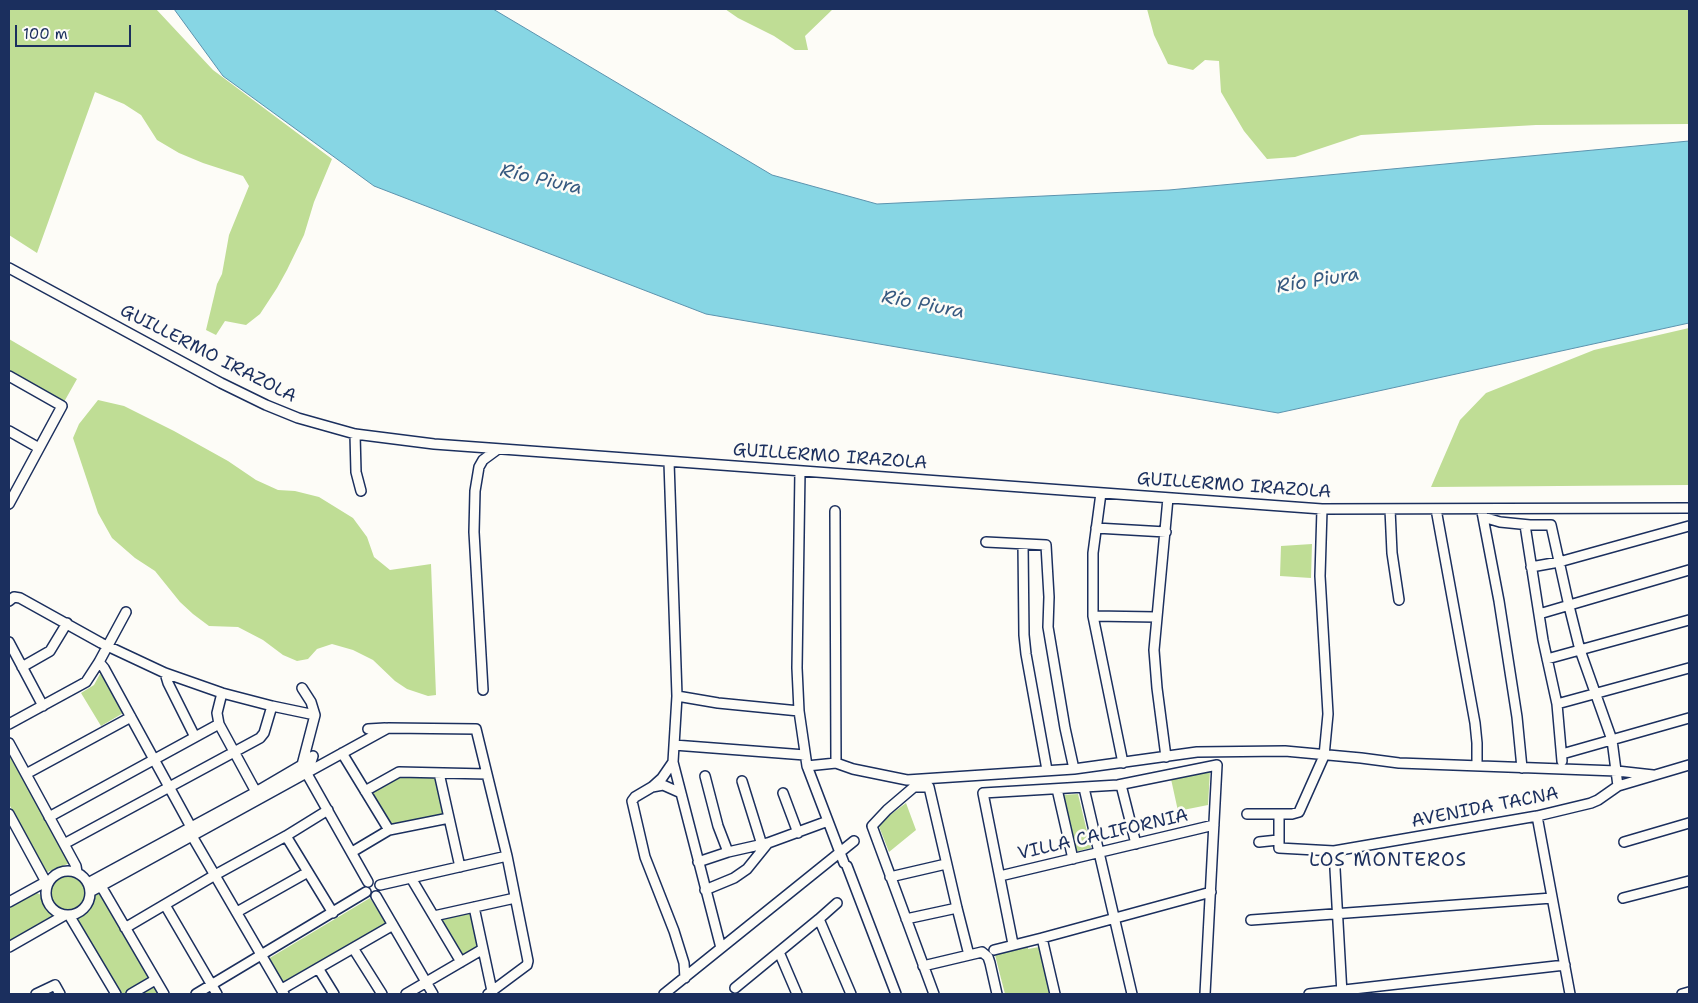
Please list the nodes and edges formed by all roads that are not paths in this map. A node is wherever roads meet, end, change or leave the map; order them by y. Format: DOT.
graph roads {
  1 [pos="9,268"];
  2 [pos="9,376"];
  3 [pos="9,431"];
  4 [pos="355,434"];
  5 [pos="39,448"];
  6 [pos="498,448"];
  7 [pos="669,462"];
  8 [pos="800,471"];
  9 [pos="9,482"];
  10 [pos="18,487"];
  11 [pos="361,490"];
  12 [pos="1100,493"];
  13 [pos="1168,498"];
  14 [pos="9,504"];
  15 [pos="1689,508"];
  16 [pos="1322,509"];
  17 [pos="1390,509"];
  18 [pos="1436,509"];
  19 [pos="835,511"];
  20 [pos="1482,513"];
  21 [pos="1524,525"];
  22 [pos="1689,526"];
  23 [pos="1096,528"];
  24 [pos="1166,532"];
  25 [pos="986,542"];
  26 [pos="1023,544"];
  27 [pos="1559,562"];
  28 [pos="1531,567"];
  29 [pos="1689,570"];
  30 [pos="1399,600"];
  31 [pos="9,601"];
  32 [pos="1569,606"];
  33 [pos="126,612"];
  34 [pos="1539,614"];
  35 [pos="1093,616"];
  36 [pos="1156,617"];
  37 [pos="1689,620"];
  38 [pos="66,623"];
  39 [pos="9,642"];
  40 [pos="107,646"];
  41 [pos="1580,650"];
  42 [pos="1547,659"];
  43 [pos="99,662"];
  44 [pos="22,667"];
  45 [pos="1689,668"];
  46 [pos="165,673"];
  47 [pos="302,688"];
  48 [pos="483,690"];
  49 [pos="222,692"];
  50 [pos="1596,693"];
  51 [pos="677,696"];
  52 [pos="1556,704"];
  53 [pos="43,706"];
  54 [pos="272,706"];
  55 [pos="799,711"];
  56 [pos="315,715"];
  57 [pos="131,716"];
  58 [pos="1689,718"];
  59 [pos="9,724"];
  60 [pos="219,724"];
  61 [pos="388,728"];
  62 [pos="368,729"];
  63 [pos="195,737"];
  64 [pos="1612,740"];
  65 [pos="9,743"];
  66 [pos="674,745"];
  67 [pos="235,752"];
  68 [pos="342,753"];
  69 [pos="804,755"];
  70 [pos="314,756"];
  71 [pos="1324,756"];
  72 [pos="1166,757"];
  73 [pos="154,758"];
  74 [pos="673,762"];
  75 [pos="1123,762"];
  76 [pos="836,763"];
  77 [pos="1689,765"];
  78 [pos="807,766"];
  79 [pos="1477,766"];
  80 [pos="1522,768"];
  81 [pos="1074,769"];
  82 [pos="1047,770"];
  83 [pos="1617,771"];
  84 [pos="439,773"];
  85 [pos="26,774"];
  86 [pos="306,774"];
  87 [pos="487,774"];
  88 [pos="1654,775"];
  89 [pos="705,776"];
  90 [pos="742,781"];
  91 [pos="1121,785"];
  92 [pos="1618,786"];
  93 [pos="170,787"];
  94 [pos="652,787"];
  95 [pos="1084,788"];
  96 [pos="1057,789"];
  97 [pos="256,792"];
  98 [pos="365,792"];
  99 [pos="783,792"];
  100 [pos="682,793"];
  101 [pos="328,810"];
  102 [pos="9,814"];
  103 [pos="1247,814"];
  104 [pos="1279,814"];
  105 [pos="1537,816"];
  106 [pos="49,817"];
  107 [pos="449,818"];
  108 [pos="828,821"];
  109 [pos="1689,822"];
  110 [pos="1214,825"];
  111 [pos="389,830"];
  112 [pos="192,831"];
  113 [pos="798,833"];
  114 [pos="286,836"];
  115 [pos="854,841"];
  116 [pos="1259,842"];
  117 [pos="1624,842"];
  118 [pos="64,844"];
  119 [pos="765,844"];
  120 [pos="1136,844"];
  121 [pos="1279,844"];
  122 [pos="1334,851"];
  123 [pos="352,852"];
  124 [pos="728,852"];
  125 [pos="839,853"];
  126 [pos="1099,853"];
  127 [pos="506,856"];
  128 [pos="1073,859"];
  129 [pos="698,862"];
  130 [pos="946,864"];
  131 [pos="460,867"];
  132 [pos="77,872"];
  133 [pos="308,872"];
  134 [pos="215,875"];
  135 [pos="1000,876"];
  136 [pos="890,877"];
  137 [pos="411,878"];
  138 [pos="48,881"];
  139 [pos="1689,881"];
  140 [pos="368,882"];
  141 [pos="88,883"];
  142 [pos="380,885"];
  143 [pos="101,886"];
  144 [pos="705,890"];
  145 [pos="90,892"];
  146 [pos="366,892"];
  147 [pos="1211,892"];
  148 [pos="376,896"];
  149 [pos="515,898"];
  150 [pos="1552,898"];
  151 [pos="1623,898"];
  152 [pos="9,902"];
  153 [pos="837,903"];
  154 [pos="165,905"];
  155 [pos="474,908"];
  156 [pos="957,908"];
  157 [pos="237,912"];
  158 [pos="333,913"];
  159 [pos="1338,914"];
  160 [pos="67,915"];
  161 [pos="434,916"];
  162 [pos="1114,918"];
  163 [pos="819,919"];
  164 [pos="906,919"];
  165 [pos="1251,920"];
  166 [pos="393,925"];
  167 [pos="125,928"];
  168 [pos="1042,938"];
  169 [pos="1012,944"];
  170 [pos="9,947"];
  171 [pos="353,948"];
  172 [pos="721,948"];
  173 [pos="483,949"];
  174 [pos="994,950"];
  175 [pos="779,952"];
  176 [pos="262,955"];
  177 [pos="969,955"];
  178 [pos="461,962"];
  179 [pos="1565,965"];
  180 [pos="923,966"];
  181 [pos="318,968"];
  182 [pos="685,978"];
  183 [pos="155,980"];
  184 [pos="426,983"];
  185 [pos="212,985"];
  186 [pos="735,988"];
  187 [pos="283,992"];
  188 [pos="1342,992"];
  189 [pos="1689,992"];
  190 [pos="490,993"];
  191 [pos="36,994"];
  192 [pos="60,994"];
  193 [pos="116,994"];
  194 [pos="131,994"];
  195 [pos="164,994"];
  196 [pos="196,994"];
  197 [pos="217,994"];
  198 [pos="334,994"];
  199 [pos="382,994"];
  200 [pos="406,994"];
  201 [pos="433,994"];
  202 [pos="664,994"];
  203 [pos="797,994"];
  204 [pos="851,994"];
  205 [pos="896,994"];
  206 [pos="934,994"];
  207 [pos="997,994"];
  208 [pos="1055,994"];
  209 [pos="1132,994"];
  210 [pos="1205,994"];
  211 [pos="1309,994"];
  212 [pos="1570,994"];
  213 [pos="1682,994"];
  1 -- 4 [label="street, GUILLERMO IRAZOLA"];
  2 -- 5 [label="street"];
  3 -- 5 [label="street"];
  4 -- 6 [label="street, GUILLERMO IRAZOLA"];
  4 -- 11 [label="street"];
  5 -- 10 [label="street"];
  6 -- 7 [label="street, GUILLERMO IRAZOLA"];
  6 -- 48 [label="street"];
  7 -- 8 [label="street, GUILLERMO IRAZOLA"];
  7 -- 51 [label="street"];
  8 -- 12 [label="street, GUILLERMO IRAZOLA"];
  8 -- 55 [label="street"];
  9 -- 10 [label="street"];
  10 -- 14 [label="street"];
  12 -- 13 [label="street, GUILLERMO IRAZOLA"];
  12 -- 23 [label="street"];
  13 -- 16 [label="street, GUILLERMO IRAZOLA"];
  13 -- 24 [label="street"];
  15 -- 20 [label="street, GUILLERMO IRAZOLA"];
  16 -- 17 [label="street, GUILLERMO IRAZOLA"];
  16 -- 71 [label="street"];
  17 -- 18 [label="street, GUILLERMO IRAZOLA"];
  17 -- 30 [label="street"];
  18 -- 20 [label="street, GUILLERMO IRAZOLA"];
  18 -- 79 [label="street"];
  19 -- 76 [label="street"];
  20 -- 21 [label="street"];
  20 -- 80 [label="street"];
  21 -- 27 [label="street"];
  21 -- 28 [label="street"];
  22 -- 27 [label="street"];
  23 -- 24 [label="street"];
  23 -- 35 [label="street"];
  24 -- 36 [label="street"];
  25 -- 26 [label="street"];
  26 -- 81 [label="street"];
  26 -- 82 [label="street"];
  27 -- 28 [label="street"];
  27 -- 32 [label="street"];
  28 -- 34 [label="street"];
  29 -- 32 [label="street"];
  31 -- 38 [label="street"];
  32 -- 34 [label="street"];
  32 -- 41 [label="street"];
  33 -- 40 [label="street"];
  34 -- 42 [label="street"];
  35 -- 36 [label="street"];
  35 -- 75 [label="street"];
  36 -- 72 [label="street"];
  37 -- 41 [label="street"];
  38 -- 40 [label="street"];
  38 -- 44 [label="street"];
  39 -- 44 [label="street"];
  40 -- 43 [label="street"];
  40 -- 46 [label="street"];
  41 -- 42 [label="street"];
  41 -- 50 [label="street"];
  42 -- 52 [label="street"];
  43 -- 53 [label="street"];
  43 -- 57 [label="street"];
  44 -- 53 [label="street"];
  45 -- 50 [label="street"];
  46 -- 49 [label="street"];
  46 -- 63 [label="street"];
  47 -- 56 [label="street"];
  49 -- 54 [label="street"];
  49 -- 60 [label="street"];
  50 -- 52 [label="street"];
  50 -- 64 [label="street"];
  51 -- 55 [label="street"];
  51 -- 66 [label="street"];
  52 -- 64 [label="street"];
  53 -- 59 [label="street"];
  54 -- 56 [label="street"];
  54 -- 67 [label="street"];
  55 -- 69 [label="street"];
  56 -- 97 [label="street"];
  57 -- 73 [label="street"];
  57 -- 85 [label="street"];
  58 -- 64 [label="street"];
  60 -- 63 [label="street"];
  60 -- 67 [label="street"];
  61 -- 62 [label="street"];
  61 -- 68 [label="street"];
  61 -- 87 [label="street"];
  63 -- 73 [label="street"];
  64 -- 83 [label="street"];
  65 -- 85 [label="street"];
  66 -- 69 [label="street"];
  66 -- 74 [label="street"];
  67 -- 93 [label="street"];
  67 -- 97 [label="street"];
  68 -- 86 [label="street"];
  68 -- 98 [label="street"];
  69 -- 78 [label="street"];
  70 -- 86 [label="street"];
  71 -- 72 [label="street"];
  71 -- 79 [label="street"];
  71 -- 104 [label="street"];
  72 -- 75 [label="street"];
  73 -- 93 [label="street"];
  73 -- 106 [label="street"];
  74 -- 94 [label="street"];
  74 -- 100 [label="street"];
  75 -- 81 [label="street"];
  76 -- 78 [label="street"];
  76 -- 82 [label="street"];
  77 -- 88 [label="street, AVENIDA TACNA"];
  78 -- 108 [label="street"];
  79 -- 80 [label="street"];
  80 -- 83 [label="street"];
  81 -- 82 [label="street"];
  83 -- 88 [label="street"];
  83 -- 92 [label="street"];
  84 -- 87 [label="street"];
  84 -- 98 [label="street"];
  84 -- 107 [label="street"];
  85 -- 106 [label="street"];
  86 -- 101 [label="street"];
  86 -- 112 [label="street"];
  87 -- 127 [label="street"];
  88 -- 92 [label="street, AVENIDA TACNA"];
  89 -- 124 [label="street"];
  90 -- 119 [label="street"];
  91 -- 95 [label="street"];
  91 -- 110 [label="street"];
  91 -- 120 [label="street"];
  92 -- 105 [label="street, AVENIDA TACNA"];
  93 -- 112 [label="street"];
  93 -- 118 [label="street"];
  94 -- 100 [label="street"];
  94 -- 182 [label="street"];
  95 -- 96 [label="street"];
  95 -- 126 [label="street"];
  96 -- 128 [label="street"];
  96 -- 135 [label="street"];
  97 -- 112 [label="street"];
  98 -- 111 [label="street"];
  99 -- 113 [label="street"];
  100 -- 129 [label="street"];
  101 -- 114 [label="street"];
  101 -- 123 [label="street"];
  102 -- 138 [label="street"];
  103 -- 104 [label="street"];
  104 -- 121 [label="street"];
  105 -- 122 [label="street, AVENIDA TACNA"];
  105 -- 150 [label="street"];
  106 -- 118 [label="street"];
  107 -- 111 [label="street"];
  107 -- 131 [label="street"];
  108 -- 113 [label="street"];
  108 -- 125 [label="street"];
  109 -- 117 [label="street"];
  110 -- 120 [label="street, VILLA CALIFORNIA"];
  110 -- 147 [label="street"];
  111 -- 123 [label="street"];
  112 -- 134 [label="street"];
  112 -- 141 [label="street"];
  112 -- 143 [label="street"];
  113 -- 119 [label="street"];
  114 -- 133 [label="street"];
  114 -- 134 [label="street"];
  115 -- 125 [label="street"];
  116 -- 121 [label="street, AVENIDA TACNA"];
  118 -- 132 [label="street"];
  119 -- 124 [label="street"];
  119 -- 144 [label="street"];
  120 -- 126 [label="street, VILLA CALIFORNIA"];
  121 -- 122 [label="street, AVENIDA TACNA"];
  122 -- 159 [label="street"];
  123 -- 140 [label="street"];
  124 -- 129 [label="street"];
  125 -- 172 [label="street"];
  125 -- 205 [label="street"];
  126 -- 128 [label="street, VILLA CALIFORNIA"];
  126 -- 162 [label="street"];
  127 -- 131 [label="street"];
  127 -- 149 [label="street"];
  128 -- 135 [label="street, VILLA CALIFORNIA"];
  129 -- 144 [label="street"];
  130 -- 136 [label="street"];
  130 -- 136 [label="street"];
  130 -- 156 [label="street"];
  131 -- 137 [label="street"];
  132 -- 138 [label="street"];
  132 -- 141 [label="street"];
  133 -- 157 [label="street"];
  133 -- 158 [label="street"];
  134 -- 154 [label="street"];
  134 -- 157 [label="street"];
  135 -- 169 [label="street"];
  136 -- 164 [label="street"];
  137 -- 142 [label="street"];
  137 -- 161 [label="street"];
  138 -- 152 [label="street"];
  138 -- 160 [label="street"];
  139 -- 151 [label="street"];
  140 -- 142 [label="street"];
  140 -- 146 [label="street"];
  141 -- 145 [label="street"];
  142 -- 148 [label="street"];
  143 -- 145 [label="street"];
  143 -- 167 [label="street"];
  144 -- 172 [label="street"];
  145 -- 160 [label="street"];
  146 -- 148 [label="street"];
  146 -- 158 [label="street"];
  147 -- 162 [label="street"];
  147 -- 210 [label="street"];
  148 -- 166 [label="street"];
  149 -- 155 [label="street"];
  149 -- 190 [label="street"];
  150 -- 159 [label="street"];
  150 -- 179 [label="street"];
  153 -- 163 [label="street"];
  154 -- 167 [label="street"];
  154 -- 185 [label="street"];
  155 -- 161 [label="street"];
  155 -- 173 [label="street"];
  156 -- 164 [label="street"];
  156 -- 177 [label="street"];
  157 -- 176 [label="street"];
  158 -- 176 [label="street"];
  159 -- 165 [label="street"];
  159 -- 188 [label="street"];
  160 -- 170 [label="street"];
  160 -- 193 [label="street"];
  161 -- 178 [label="street"];
  162 -- 168 [label="street"];
  162 -- 209 [label="street"];
  163 -- 175 [label="street"];
  163 -- 204 [label="street"];
  164 -- 180 [label="street"];
  166 -- 171 [label="street"];
  166 -- 184 [label="street"];
  167 -- 183 [label="street"];
  168 -- 169 [label="street"];
  168 -- 208 [label="street"];
  169 -- 174 [label="street"];
  171 -- 181 [label="street"];
  171 -- 199 [label="street"];
  172 -- 182 [label="street"];
  173 -- 178 [label="street"];
  173 -- 190 [label="street"];
  175 -- 186 [label="street"];
  175 -- 203 [label="street"];
  176 -- 185 [label="street"];
  176 -- 187 [label="street"];
  177 -- 180 [label="street"];
  177 -- 207 [label="street"];
  178 -- 184 [label="street"];
  179 -- 188 [label="street"];
  179 -- 212 [label="street"];
  180 -- 206 [label="street"];
  181 -- 187 [label="street"];
  181 -- 198 [label="street"];
  182 -- 202 [label="street"];
  183 -- 194 [label="street"];
  183 -- 195 [label="street"];
  184 -- 200 [label="street"];
  184 -- 201 [label="street"];
  185 -- 196 [label="street"];
  185 -- 197 [label="street"];
  188 -- 211 [label="street"];
  189 -- 213 [label="street"];
  191 -- 192 [label="street"];
}
